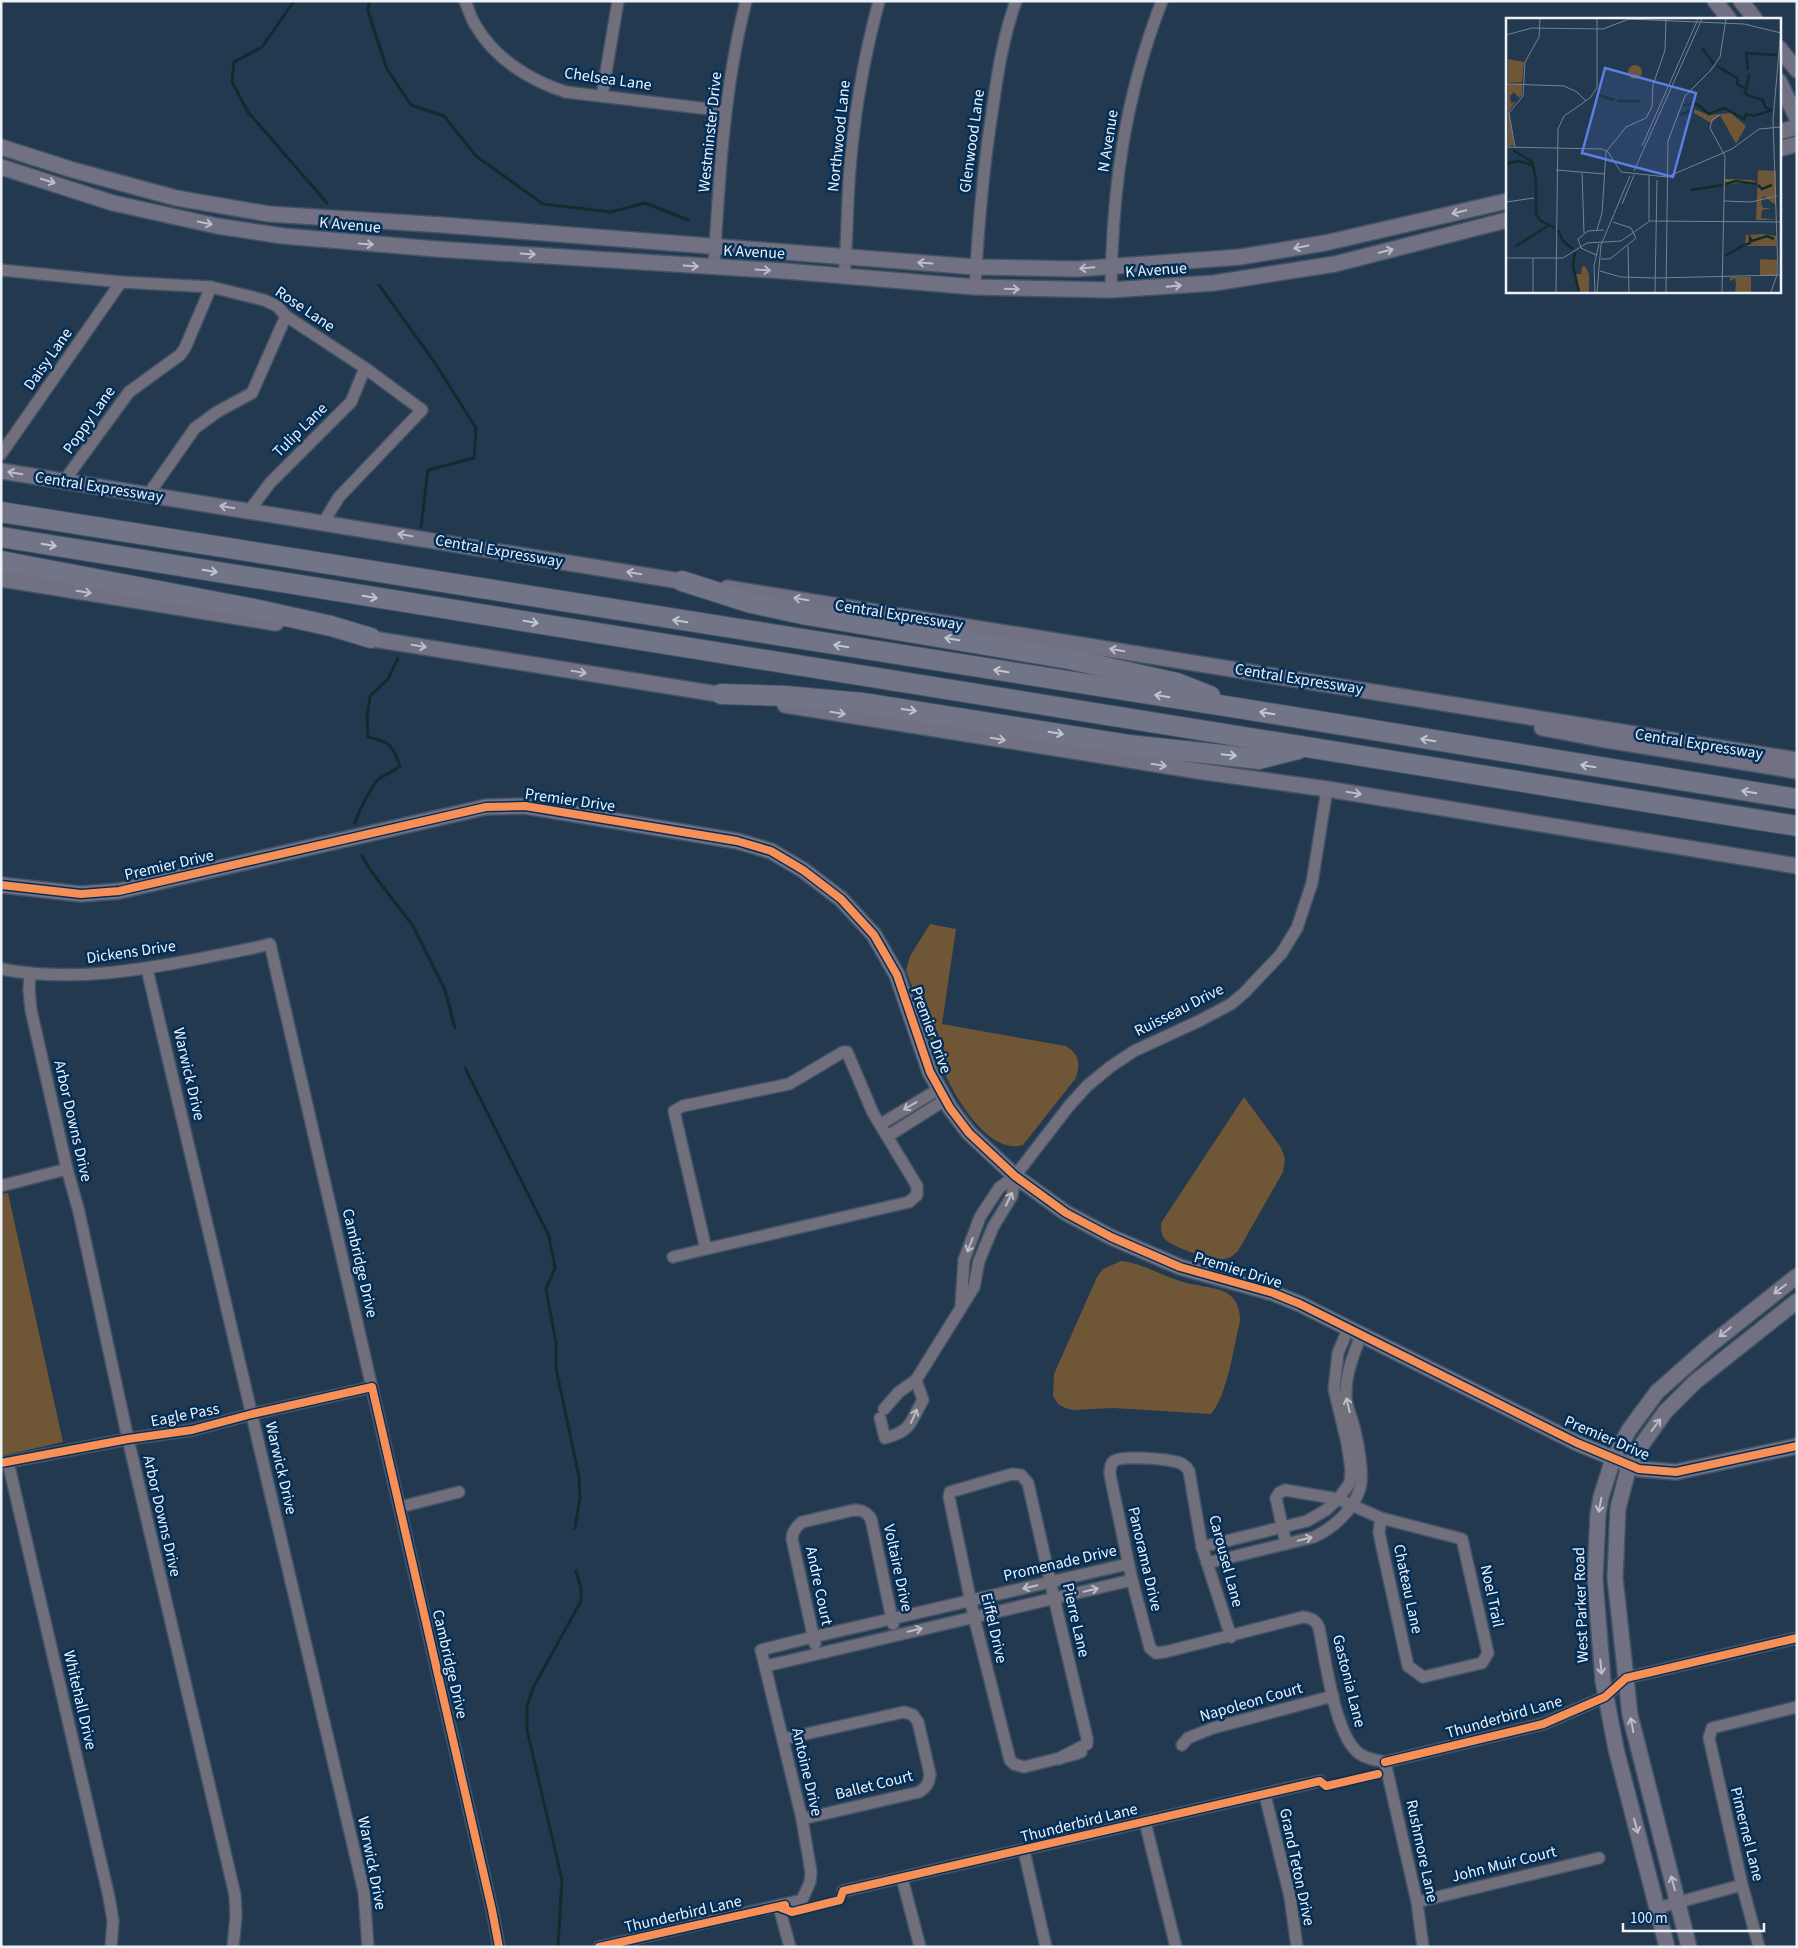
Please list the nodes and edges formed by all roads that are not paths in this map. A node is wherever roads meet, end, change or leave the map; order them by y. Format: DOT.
graph roads {
  1 [pos="465,1"];
  2 [pos="618,1"];
  3 [pos="746,1"];
  4 [pos="879,1"];
  5 [pos="1016,1"];
  6 [pos="1162,1"];
  7 [pos="1741,1"];
  8 [pos="1754,18"];
  9 [pos="1780,49"];
  10 [pos="1797,70"];
  11 [pos="1780,83"];
  12 [pos="602,96"];
  13 [pos="726,111"];
  14 [pos="1797,118"];
  15 [pos="1797,127"];
  16 [pos="1780,132"];
  17 [pos="1797,144"];
  18 [pos="1,147"];
  19 [pos="1780,148"];
  20 [pos="1,167"];
  21 [pos="1506,201"];
  22 [pos="1506,220"];
  23 [pos="403,222"];
  24 [pos="1356,236"];
  25 [pos="401,246"];
  26 [pos="715,246"];
  27 [pos="846,257"];
  28 [pos="1361,258"];
  29 [pos="1111,266"];
  30 [pos="714,267"];
  31 [pos="976,267"];
  32 [pos="1,270"];
  33 [pos="844,277"];
  34 [pos="121,282"];
  35 [pos="211,287"];
  36 [pos="976,287"];
  37 [pos="1111,290"];
  38 [pos="286,316"];
  39 [pos="365,368"];
  40 [pos="1,454"];
  41 [pos="1,471"];
  42 [pos="64,481"];
  43 [pos="148,495"];
  44 [pos="249,511"];
  45 [pos="1,512"];
  46 [pos="323,523"];
  47 [pos="1,537"];
  48 [pos="1,561"];
  49 [pos="1,579"];
  50 [pos="682,581"];
  51 [pos="371,638"];
  52 [pos="1372,691"];
  53 [pos="721,694"];
  54 [pos="1244,710"];
  55 [pos="1306,747"];
  56 [pos="1797,760"];
  57 [pos="1797,771"];
  58 [pos="1328,789"];
  59 [pos="1797,799"];
  60 [pos="1493,816"];
  61 [pos="1797,826"];
  62 [pos="1797,856"];
  63 [pos="1797,866"];
  64 [pos="1,885"];
  65 [pos="264,945"];
  66 [pos="1,969"];
  67 [pos="147,969"];
  68 [pos="30,975"];
  69 [pos="942,1094"];
  70 [pos="881,1124"];
  71 [pos="888,1136"];
  72 [pos="67,1169"];
  73 [pos="1015,1176"];
  74 [pos="1,1186"];
  75 [pos="977,1225"];
  76 [pos="992,1231"];
  77 [pos="706,1249"];
  78 [pos="673,1257"];
  79 [pos="1797,1276"];
  80 [pos="1797,1301"];
  81 [pos="961,1306"];
  82 [pos="1758,1306"];
  83 [pos="1771,1321"];
  84 [pos="1354,1332"];
  85 [pos="916,1380"];
  86 [pos="372,1387"];
  87 [pos="252,1414"];
  88 [pos="1349,1428"];
  89 [pos="128,1439"];
  90 [pos="1797,1446"];
  91 [pos="1613,1459"];
  92 [pos="4,1462"];
  93 [pos="1629,1466"];
  94 [pos="1110,1470"];
  95 [pos="1021,1475"];
  96 [pos="459,1492"];
  97 [pos="1338,1499"];
  98 [pos="1352,1505"];
  99 [pos="400,1507"];
  100 [pos="1316,1516"];
  101 [pos="1381,1518"];
  102 [pos="797,1526"];
  103 [pos="1281,1528"];
  104 [pos="1325,1532"];
  105 [pos="1237,1538"];
  106 [pos="1286,1544"];
  107 [pos="1202,1546"];
  108 [pos="1240,1554"];
  109 [pos="1207,1563"];
  110 [pos="1128,1564"];
  111 [pos="1615,1578"];
  112 [pos="1595,1579"];
  113 [pos="1132,1580"];
  114 [pos="1050,1582"];
  115 [pos="1054,1598"];
  116 [pos="970,1600"];
  117 [pos="941,1607"];
  118 [pos="974,1617"];
  119 [pos="892,1618"];
  120 [pos="944,1624"];
  121 [pos="856,1626"];
  122 [pos="896,1635"];
  123 [pos="1231,1636"];
  124 [pos="813,1637"];
  125 [pos="1797,1638"];
  126 [pos="788,1643"];
  127 [pos="860,1643"];
  128 [pos="761,1650"];
  129 [pos="817,1653"];
  130 [pos="1488,1653"];
  131 [pos="792,1660"];
  132 [pos="766,1666"];
  133 [pos="1626,1678"];
  134 [pos="1333,1696"];
  135 [pos="1605,1698"];
  136 [pos="1797,1707"];
  137 [pos="784,1739"];
  138 [pos="1182,1745"];
  139 [pos="1385,1762"];
  140 [pos="1014,1764"];
  141 [pos="1320,1781"];
  142 [pos="1266,1794"];
  143 [pos="802,1819"];
  144 [pos="1145,1822"];
  145 [pos="1024,1851"];
  146 [pos="1599,1858"];
  147 [pos="902,1878"];
  148 [pos="1742,1885"];
  149 [pos="843,1891"];
  150 [pos="802,1900"];
  151 [pos="1417,1902"];
  152 [pos="1678,1902"];
  153 [pos="779,1907"];
  154 [pos="1657,1908"];
  155 [pos="111,1947"];
  156 [pos="233,1947"];
  157 [pos="368,1947"];
  158 [pos="499,1947"];
  159 [pos="599,1947"];
  160 [pos="790,1947"];
  161 [pos="920,1947"];
  162 [pos="1046,1947"];
  163 [pos="1176,1947"];
  164 [pos="1297,1947"];
  165 [pos="1423,1947"];
  166 [pos="1667,1947"];
  167 [pos="1689,1947"];
  168 [pos="1759,1947"];
  1 -- 12 [label="street, Chelsea Lane"];
  2 -- 12 [label="street"];
  3 -- 13 [label="street, Westminster Drive"];
  4 -- 27 [label="street, Northwood Lane"];
  5 -- 31 [label="street, Glenwood Lane"];
  6 -- 29 [label="street, N Avenue"];
  7 -- 8 [label="main road"];
  9 -- 10 [label="main road"];
  11 -- 14 [label="main road"];
  12 -- 13 [label="street, Chelsea Lane"];
  13 -- 26 [label="street, Westminster Drive"];
  15 -- 16 [label="main road"];
  17 -- 19 [label="main road"];
  18 -- 23 [label="main road, K Avenue"];
  20 -- 25 [label="main road, K Avenue, one-way"];
  21 -- 24 [label="main road, K Avenue, one-way"];
  28 -- 22 [label="main road, K Avenue, one-way"];
  23 -- 25 [label="main road"];
  23 -- 26 [label="main road, K Avenue"];
  24 -- 28 [label="main road"];
  24 -- 29 [label="main road, K Avenue, one-way"];
  25 -- 30 [label="main road, K Avenue, one-way"];
  26 -- 27 [label="main road, K Avenue"];
  26 -- 30 [label="street, Westminster Drive"];
  31 -- 27 [label="main road, K Avenue, one-way"];
  27 -- 33 [label="street, Northwood Lane"];
  37 -- 28 [label="main road, K Avenue, one-way"];
  29 -- 31 [label="main road, K Avenue, one-way"];
  29 -- 37 [label="street, N Avenue"];
  30 -- 33 [label="main road, K Avenue, one-way"];
  31 -- 36 [label="street, Glenwood Lane"];
  32 -- 34 [label="street, Rose Lane"];
  33 -- 36 [label="main road, K Avenue"];
  34 -- 35 [label="street, Rose Lane"];
  34 -- 40 [label="street, Daisy Lane"];
  35 -- 38 [label="street, Rose Lane"];
  35 -- 42 [label="street, Poppy Lane"];
  36 -- 37 [label="main road, K Avenue, one-way"];
  38 -- 39 [label="street, Rose Lane"];
  38 -- 43 [label="street"];
  39 -- 44 [label="street, Tulip Lane"];
  39 -- 46 [label="street, Rose Lane"];
  42 -- 41 [label="main road, Central Expressway, one-way"];
  42 -- 43 [label="main road, Central Expressway"];
  44 -- 43 [label="main road, Central Expressway, one-way"];
  44 -- 46 [label="main road, Central Expressway"];
  54 -- 45 [label="highway, one-way"];
  50 -- 46 [label="main road, Central Expressway, one-way"];
  47 -- 55 [label="highway, one-way"];
  48 -- 51 [label="highway"];
  49 -- 51 [label="main road, one-way"];
  52 -- 50 [label="main road, Central Expressway, one-way"];
  54 -- 50 [label="highway, one-way"];
  51 -- 53 [label="main road, one-way"];
  52 -- 56 [label="main road, Central Expressway"];
  52 -- 57 [label="main road"];
  53 -- 55 [label="highway, one-way"];
  53 -- 58 [label="main road, one-way"];
  59 -- 54 [label="highway, one-way"];
  55 -- 61 [label="highway"];
  58 -- 60 [label="main road, one-way"];
  58 -- 73 [label="street, Ruisseau Drive"];
  60 -- 62 [label="main road"];
  60 -- 63 [label="main road"];
  64 -- 69 [label="main road, Premier Drive"];
  65 -- 67 [label="street, Dickens Drive"];
  65 -- 86 [label="street, Cambridge Drive"];
  66 -- 68 [label="street, Dickens Drive"];
  67 -- 68 [label="street, Dickens Drive"];
  67 -- 87 [label="street, Warwick Drive"];
  68 -- 72 [label="street, Arbor Downs Drive"];
  69 -- 70 [label="street, one-way"];
  69 -- 71 [label="street"];
  69 -- 73 [label="main road, Premier Drive"];
  70 -- 71 [label="street"];
  70 -- 77 [label="street"];
  71 -- 77 [label="street"];
  72 -- 74 [label="street"];
  72 -- 89 [label="street, Arbor Downs Drive"];
  73 -- 75 [label="street, Ruisseau Drive"];
  76 -- 73 [label="street, Ruisseau Drive, one-way"];
  73 -- 84 [label="main road, Premier Drive"];
  75 -- 76 [label="street"];
  75 -- 81 [label="street, Ruisseau Drive, one-way"];
  76 -- 81 [label="street, Ruisseau Drive"];
  77 -- 78 [label="street"];
  79 -- 82 [label="main road, West Parker Road, one-way"];
  80 -- 83 [label="main road"];
  81 -- 85 [label="street, Ruisseau Drive"];
  82 -- 83 [label="main road"];
  82 -- 91 [label="main road, West Parker Road, one-way"];
  93 -- 83 [label="main road, one-way"];
  84 -- 88 [label="street"];
  84 -- 91 [label="main road, Premier Drive"];
  85 -- 85 [label="street, Ruisseau Drive, one-way"];
  86 -- 87 [label="street, Eagle Pass"];
  86 -- 99 [label="street, Cambridge Drive"];
  87 -- 89 [label="street, Eagle Pass"];
  87 -- 157 [label="street, Warwick Drive"];
  88 -- 97 [label="street"];
  88 -- 98 [label="street"];
  89 -- 92 [label="street, Eagle Pass"];
  89 -- 156 [label="street, Arbor Downs Drive"];
  90 -- 93 [label="main road, Premier Drive"];
  91 -- 93 [label="main road, Premier Drive"];
  91 -- 112 [label="main road, West Parker Road, one-way"];
  92 -- 155 [label="street, Whitehall Drive"];
  93 -- 111 [label="main road"];
  94 -- 107 [label="street, Carousel Lane"];
  94 -- 110 [label="street, Panorama Drive"];
  95 -- 114 [label="street, Pierre Lane"];
  95 -- 116 [label="street, Eiffel Drive"];
  96 -- 99 [label="street"];
  97 -- 98 [label="street"];
  97 -- 100 [label="street"];
  97 -- 103 [label="street"];
  98 -- 101 [label="street"];
  98 -- 104 [label="street"];
  99 -- 158 [label="street, Cambridge Drive"];
  100 -- 103 [label="street"];
  100 -- 104 [label="street"];
  101 -- 130 [label="street, Noel Trail"];
  101 -- 130 [label="street, Chateau Lane"];
  102 -- 119 [label="street, Voltaire Drive"];
  102 -- 124 [label="street, Andre Court"];
  103 -- 105 [label="street"];
  103 -- 106 [label="street"];
  106 -- 104 [label="street, one-way"];
  105 -- 107 [label="street"];
  105 -- 108 [label="street"];
  106 -- 108 [label="street"];
  107 -- 109 [label="street, Carousel Lane"];
  108 -- 109 [label="street"];
  109 -- 123 [label="street, Carousel Lane"];
  110 -- 113 [label="street, Panorama Drive"];
  110 -- 114 [label="street, Promenade Drive"];
  111 -- 112 [label="main road"];
  111 -- 133 [label="main road"];
  112 -- 135 [label="main road, West Parker Road, one-way"];
  115 -- 113 [label="street, Promenade Drive, one-way"];
  113 -- 123 [label="street, Panorama Drive"];
  114 -- 115 [label="street, Pierre Lane"];
  114 -- 116 [label="street, Promenade Drive, one-way"];
  115 -- 118 [label="street, Promenade Drive"];
  115 -- 140 [label="street, Pierre Lane"];
  116 -- 117 [label="street, Promenade Drive"];
  116 -- 118 [label="street, Eiffel Drive"];
  117 -- 119 [label="street, Promenade Drive"];
  117 -- 120 [label="street"];
  118 -- 120 [label="street, Promenade Drive"];
  118 -- 140 [label="street, Eiffel Drive"];
  119 -- 121 [label="street, Promenade Drive"];
  119 -- 122 [label="street, Voltaire Drive"];
  122 -- 120 [label="street, Promenade Drive, one-way"];
  121 -- 124 [label="street, Promenade Drive"];
  121 -- 127 [label="street"];
  122 -- 127 [label="street, Promenade Drive"];
  123 -- 134 [label="street, Gastonia Lane"];
  124 -- 126 [label="street, Promenade Drive"];
  124 -- 129 [label="street, Andre Court"];
  125 -- 133 [label="street"];
  126 -- 128 [label="street, Promenade Drive"];
  126 -- 131 [label="street"];
  127 -- 129 [label="street, Promenade Drive"];
  128 -- 132 [label="street, Antoine Drive"];
  129 -- 131 [label="street, Promenade Drive"];
  131 -- 132 [label="street, Promenade Drive"];
  132 -- 137 [label="street, Antoine Drive"];
  133 -- 135 [label="street, Thunderbird Lane"];
  152 -- 133 [label="main road, one-way"];
  134 -- 138 [label="street, Napoleon Court"];
  134 -- 139 [label="street, Gastonia Lane"];
  135 -- 139 [label="street, Thunderbird Lane"];
  135 -- 154 [label="main road, West Parker Road, one-way"];
  136 -- 148 [label="street, Pimernel Lane"];
  137 -- 143 [label="street, Antoine Drive"];
  137 -- 143 [label="street, Ballet Court"];
  139 -- 151 [label="street, Rushmore Lane"];
  141 -- 142 [label="street, Thunderbird Lane"];
  142 -- 144 [label="street, Thunderbird Lane"];
  142 -- 164 [label="street, Grand Teton Drive"];
  143 -- 150 [label="street, Antoine Drive"];
  144 -- 145 [label="street, Thunderbird Lane"];
  144 -- 163 [label="street"];
  145 -- 147 [label="street, Thunderbird Lane"];
  145 -- 162 [label="street"];
  146 -- 151 [label="street, John Muir Court"];
  147 -- 149 [label="street, Thunderbird Lane"];
  147 -- 161 [label="street"];
  148 -- 152 [label="street"];
  148 -- 168 [label="street, Pimernel Lane"];
  150 -- 153 [label="street, Thunderbird Lane"];
  151 -- 165 [label="street, Rushmore Lane"];
  152 -- 154 [label="street"];
  152 -- 167 [label="main road"];
  153 -- 159 [label="street, Thunderbird Lane"];
  153 -- 160 [label="street"];
  154 -- 166 [label="main road, West Parker Road"];
}
